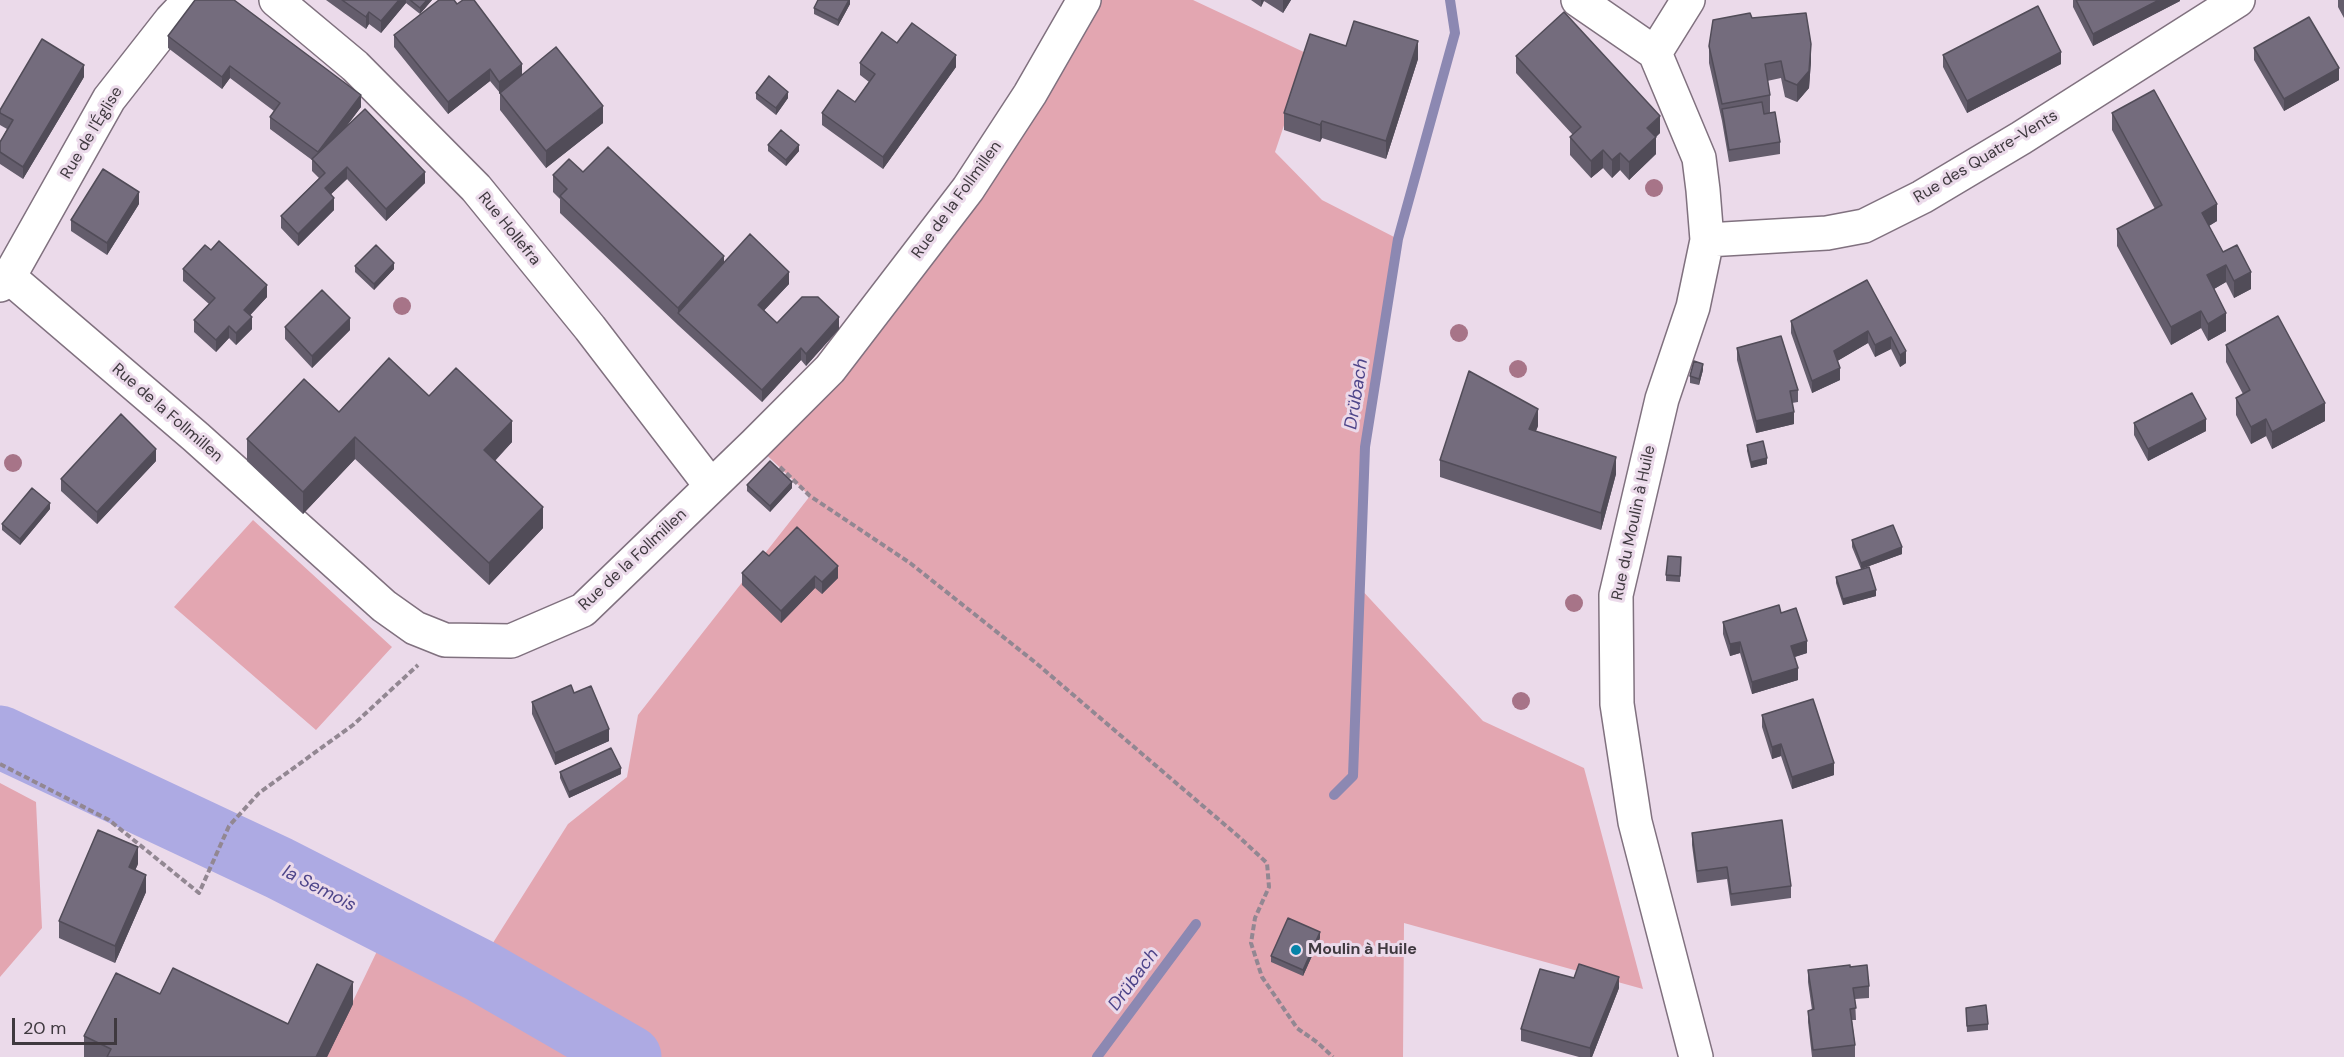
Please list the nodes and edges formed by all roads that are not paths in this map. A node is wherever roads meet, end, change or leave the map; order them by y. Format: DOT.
graph roads {
  1 [pos="190,0"];
  2 [pos="276,0"];
  3 [pos="1084,0"];
  4 [pos="1578,0"];
  5 [pos="1688,0"];
  6 [pos="2238,0"];
  7 [pos="1655,53"];
  8 [pos="1707,240"];
  9 [pos="5,281"];
  10 [pos="711,486"];
  11 [pos="1696,1057"];
  1 -- 9 [label="street, Rue de l'Église"];
  2 -- 10 [label="street, Rue Hollefra"];
  3 -- 10 [label="street, Rue de la Follmillen"];
  4 -- 7 [label="street"];
  5 -- 7 [label="street"];
  6 -- 8 [label="street, Rue des Quatre-Vents"];
  7 -- 8 [label="street, Rue du Moulin à Huile"];
  8 -- 11 [label="street, Rue du Moulin à Huile"];
  9 -- 10 [label="street, Rue de la Follmillen"];
}
